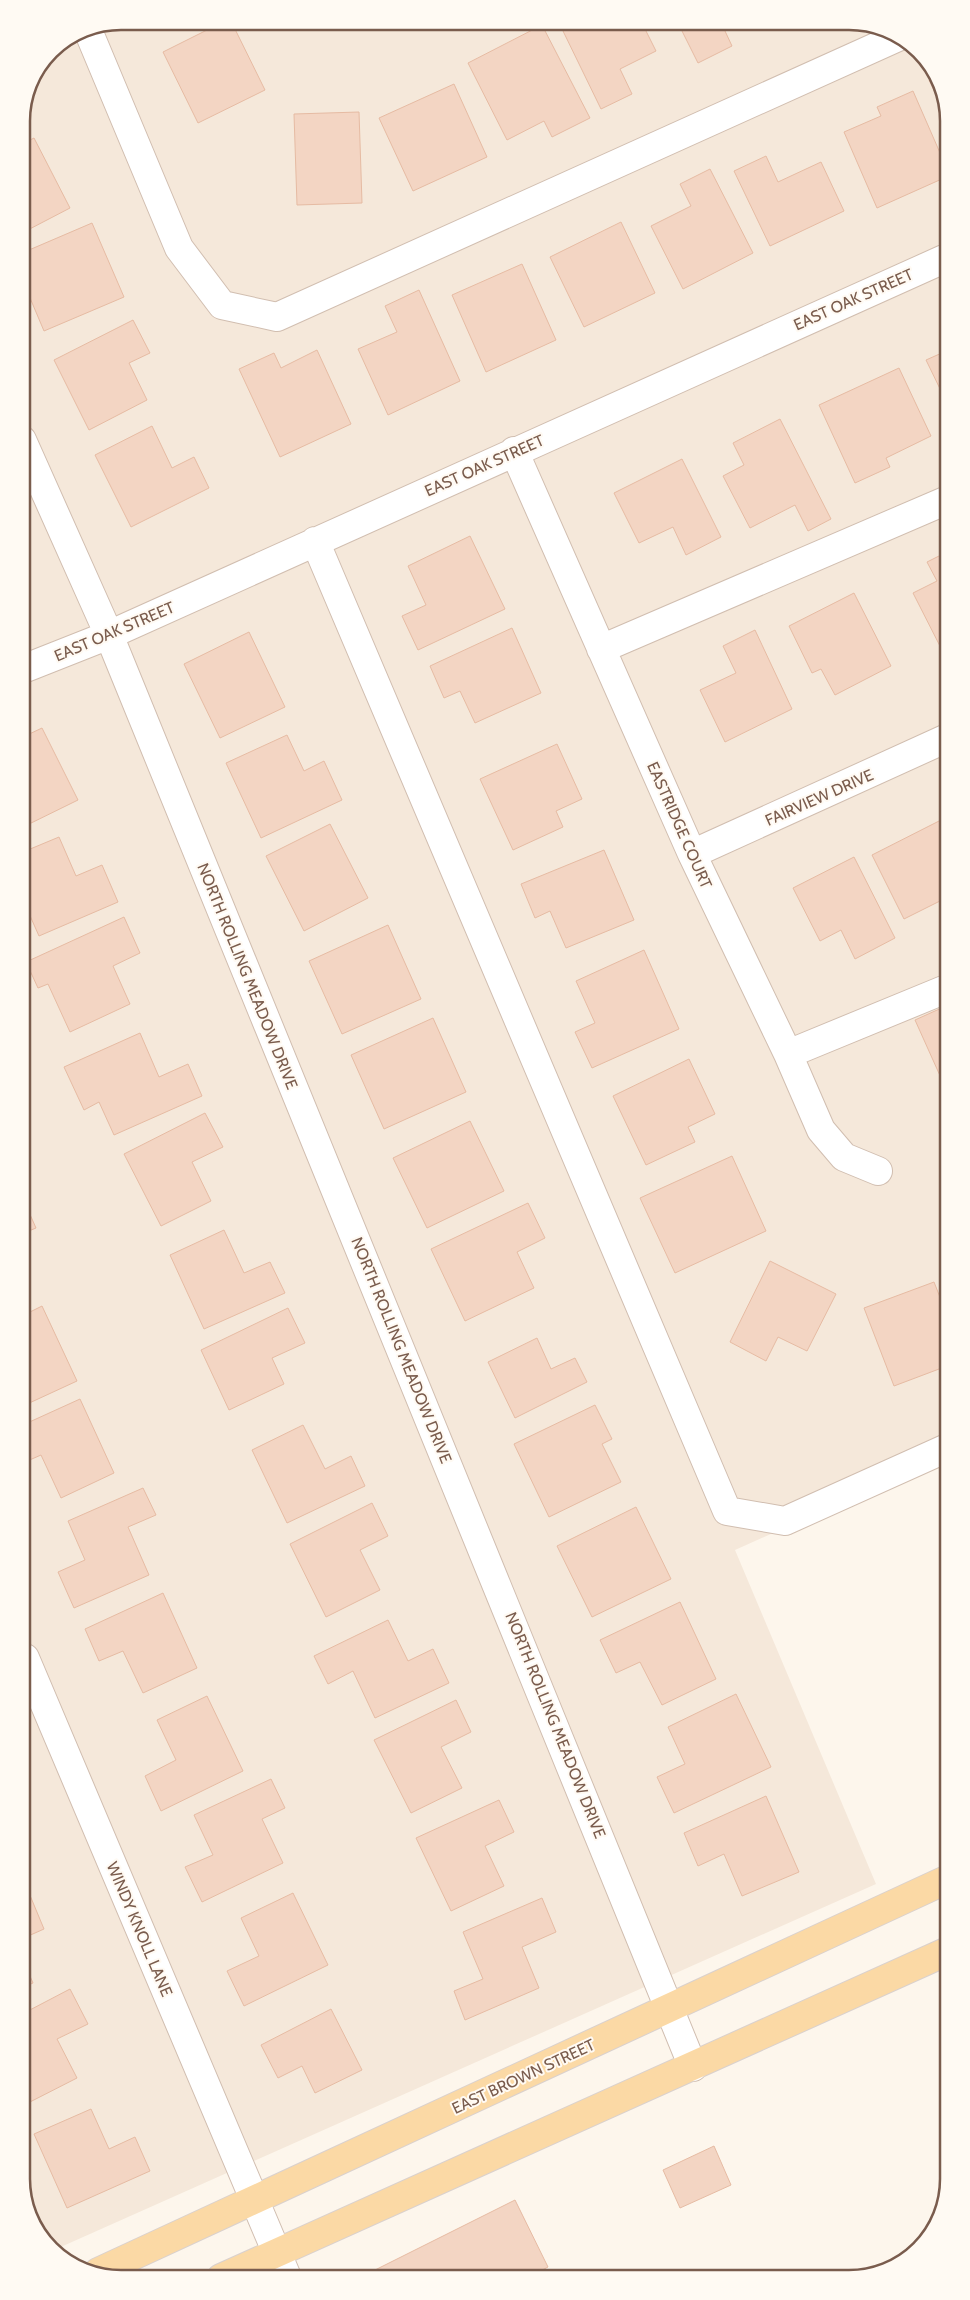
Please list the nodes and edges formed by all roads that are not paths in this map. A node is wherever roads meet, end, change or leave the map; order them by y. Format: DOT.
graph roads {
  1 [pos="90,36"];
  2 [pos="891,40"];
  3 [pos="940,261"];
  4 [pos="514,451"];
  5 [pos="30,458"];
  6 [pos="940,503"];
  7 [pos="316,541"];
  8 [pos="109,635"];
  9 [pos="602,649"];
  10 [pos="30,666"];
  11 [pos="940,742"];
  12 [pos="692,854"];
  13 [pos="940,991"];
  14 [pos="788,1054"];
  15 [pos="878,1171"];
  16 [pos="940,1451"];
  17 [pos="30,1670"];
  18 [pos="940,1883"];
  19 [pos="940,1955"];
  20 [pos="671,2007"];
  21 [pos="693,2067"];
  22 [pos="255,2199"];
  23 [pos="277,2253"];
  24 [pos="106,2268"];
  25 [pos="239,2270"];
  26 [pos="284,2270"];
  1 -- 2 [label="street"];
  3 -- 4 [label="street, EAST OAK STREET"];
  4 -- 7 [label="street, EAST OAK STREET"];
  4 -- 9 [label="street, EASTRIDGE COURT"];
  5 -- 8 [label="street, NORTH ROLLING MEADOW DRIVE"];
  6 -- 9 [label="street"];
  7 -- 8 [label="street, EAST OAK STREET"];
  7 -- 16 [label="street"];
  8 -- 10 [label="street, EAST OAK STREET"];
  8 -- 20 [label="street, NORTH ROLLING MEADOW DRIVE"];
  9 -- 12 [label="street, EASTRIDGE COURT"];
  11 -- 12 [label="street, FAIRVIEW DRIVE"];
  12 -- 14 [label="street, EASTRIDGE COURT"];
  13 -- 14 [label="street"];
  14 -- 15 [label="street, EASTRIDGE COURT"];
  17 -- 22 [label="street, WINDY KNOLL LANE"];
  18 -- 20 [label="main road, EAST BROWN STREET"];
  19 -- 21 [label="main road"];
  20 -- 21 [label="street, NORTH ROLLING MEADOW DRIVE"];
  20 -- 22 [label="main road, EAST BROWN STREET"];
  21 -- 23 [label="main road"];
  22 -- 23 [label="street, WINDY KNOLL LANE"];
  22 -- 24 [label="main road, EAST BROWN STREET"];
  23 -- 25 [label="main road"];
  23 -- 26 [label="street, WINDY KNOLL LANE"];
}
